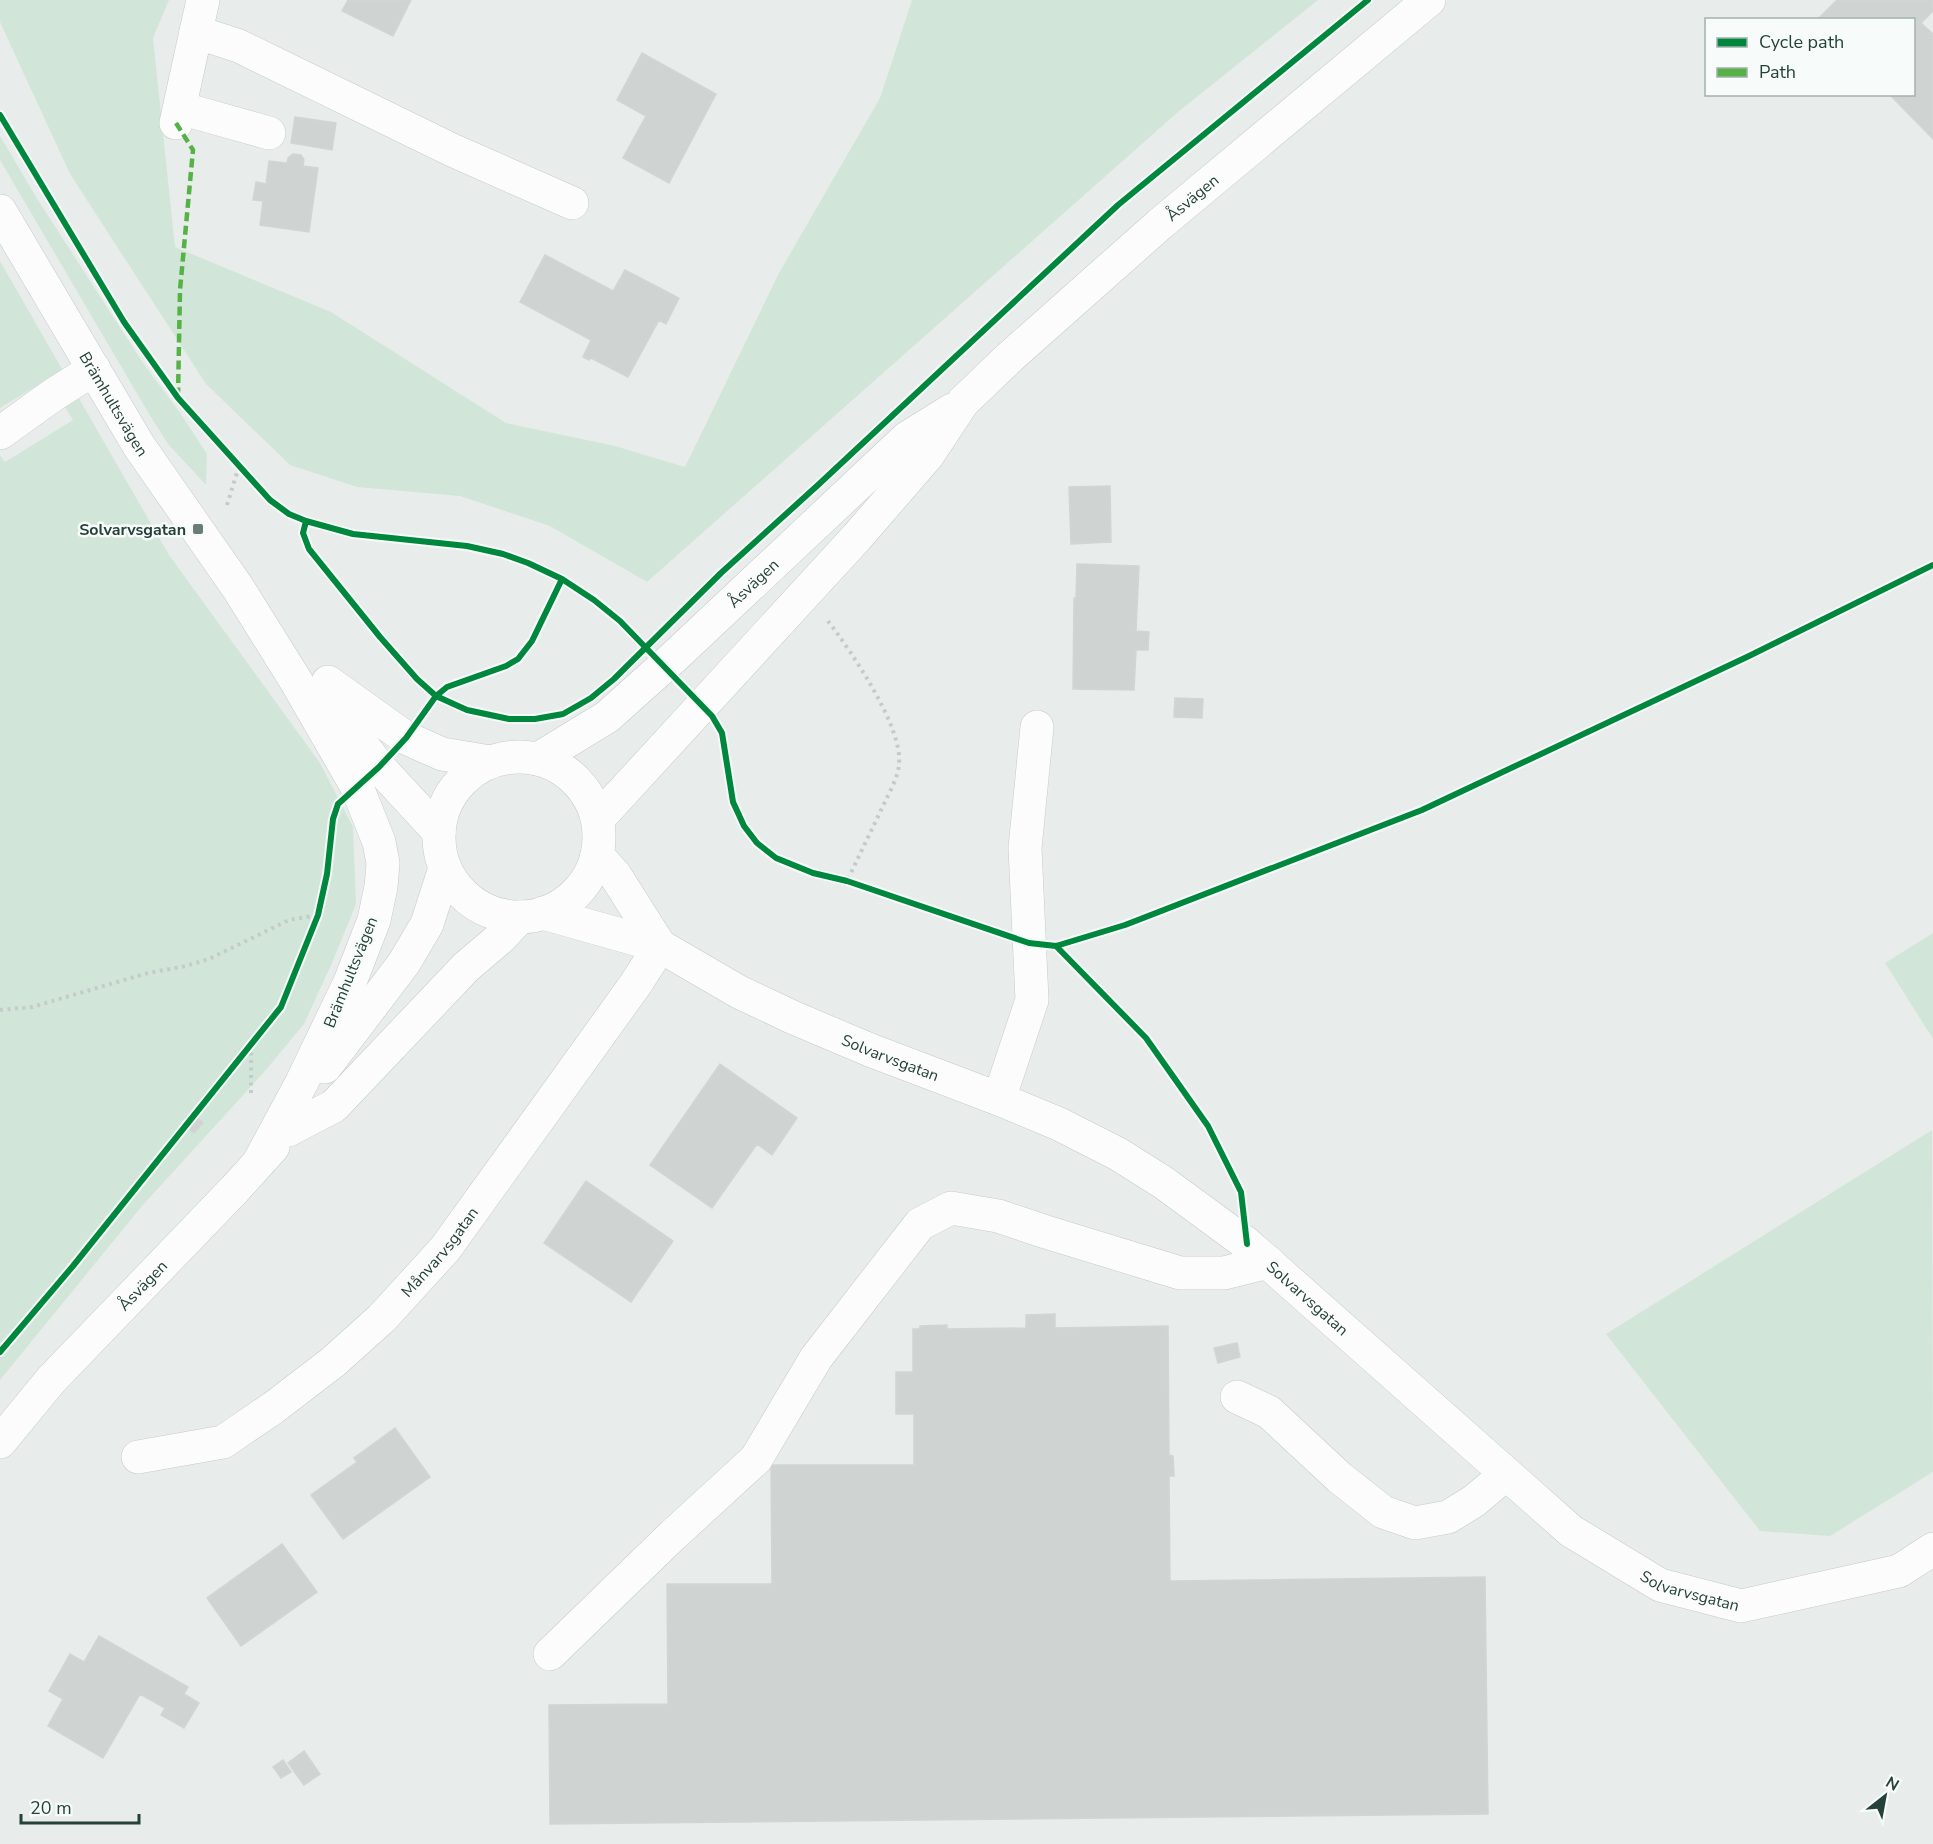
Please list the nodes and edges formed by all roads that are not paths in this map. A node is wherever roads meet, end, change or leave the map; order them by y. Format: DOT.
graph roads {
  1 [pos="203,0"];
  2 [pos="1429,0"];
  3 [pos="196,32"];
  4 [pos="269,133"];
  5 [pos="572,203"];
  6 [pos="0,211"];
  7 [pos="94,369"];
  8 [pos="963,402"];
  9 [pos="0,433"];
  10 [pos="238,588"];
  11 [pos="295,658"];
  12 [pos="1037,727"];
  13 [pos="538,759"];
  14 [pos="490,762"];
  15 [pos="598,819"];
  16 [pos="439,832"];
  17 [pos="597,855"];
  18 [pos="445,868"];
  19 [pos="532,915"];
  20 [pos="660,945"];
  21 [pos="999,1099"];
  22 [pos="288,1130"];
  23 [pos="259,1162"];
  24 [pos="1268,1262"];
  25 [pos="1237,1397"];
  26 [pos="0,1442"];
  27 [pos="138,1456"];
  28 [pos="1506,1474"];
  29 [pos="1933,1550"];
  30 [pos="550,1654"];
  1 -- 3 [label="street"];
  2 -- 8 [label="street, Åsvägen"];
  3 -- 4 [label="street"];
  3 -- 5 [label="street"];
  6 -- 7 [label="street, Brämhultsvägen"];
  7 -- 9 [label="street"];
  7 -- 10 [label="street, Brämhultsvägen"];
  8 -- 13 [label="street, Åsvägen"];
  8 -- 15 [label="street, Åsvägen"];
  10 -- 11 [label="street, Brämhultsvägen"];
  10 -- 23 [label="street, Brämhultsvägen"];
  11 -- 14 [label="street, Brämhultsvägen"];
  11 -- 16 [label="street, Brämhultsvägen"];
  12 -- 21 [label="street"];
  13 -- 14 [label="street"];
  13 -- 15 [label="street"];
  14 -- 16 [label="street"];
  15 -- 17 [label="street"];
  16 -- 18 [label="street"];
  17 -- 19 [label="street"];
  17 -- 20 [label="street"];
  18 -- 19 [label="street"];
  18 -- 22 [label="street, Åsvägen"];
  19 -- 20 [label="street"];
  19 -- 22 [label="street, Åsvägen"];
  20 -- 21 [label="street, Solvarvsgatan"];
  20 -- 27 [label="street, Månvarvsgatan"];
  21 -- 24 [label="street, Solvarvsgatan"];
  22 -- 23 [label="street, Åsvägen"];
  23 -- 26 [label="street, Åsvägen"];
  24 -- 28 [label="street, Solvarvsgatan"];
  24 -- 30 [label="street"];
  25 -- 28 [label="street"];
  28 -- 29 [label="street, Solvarvsgatan"];
}
